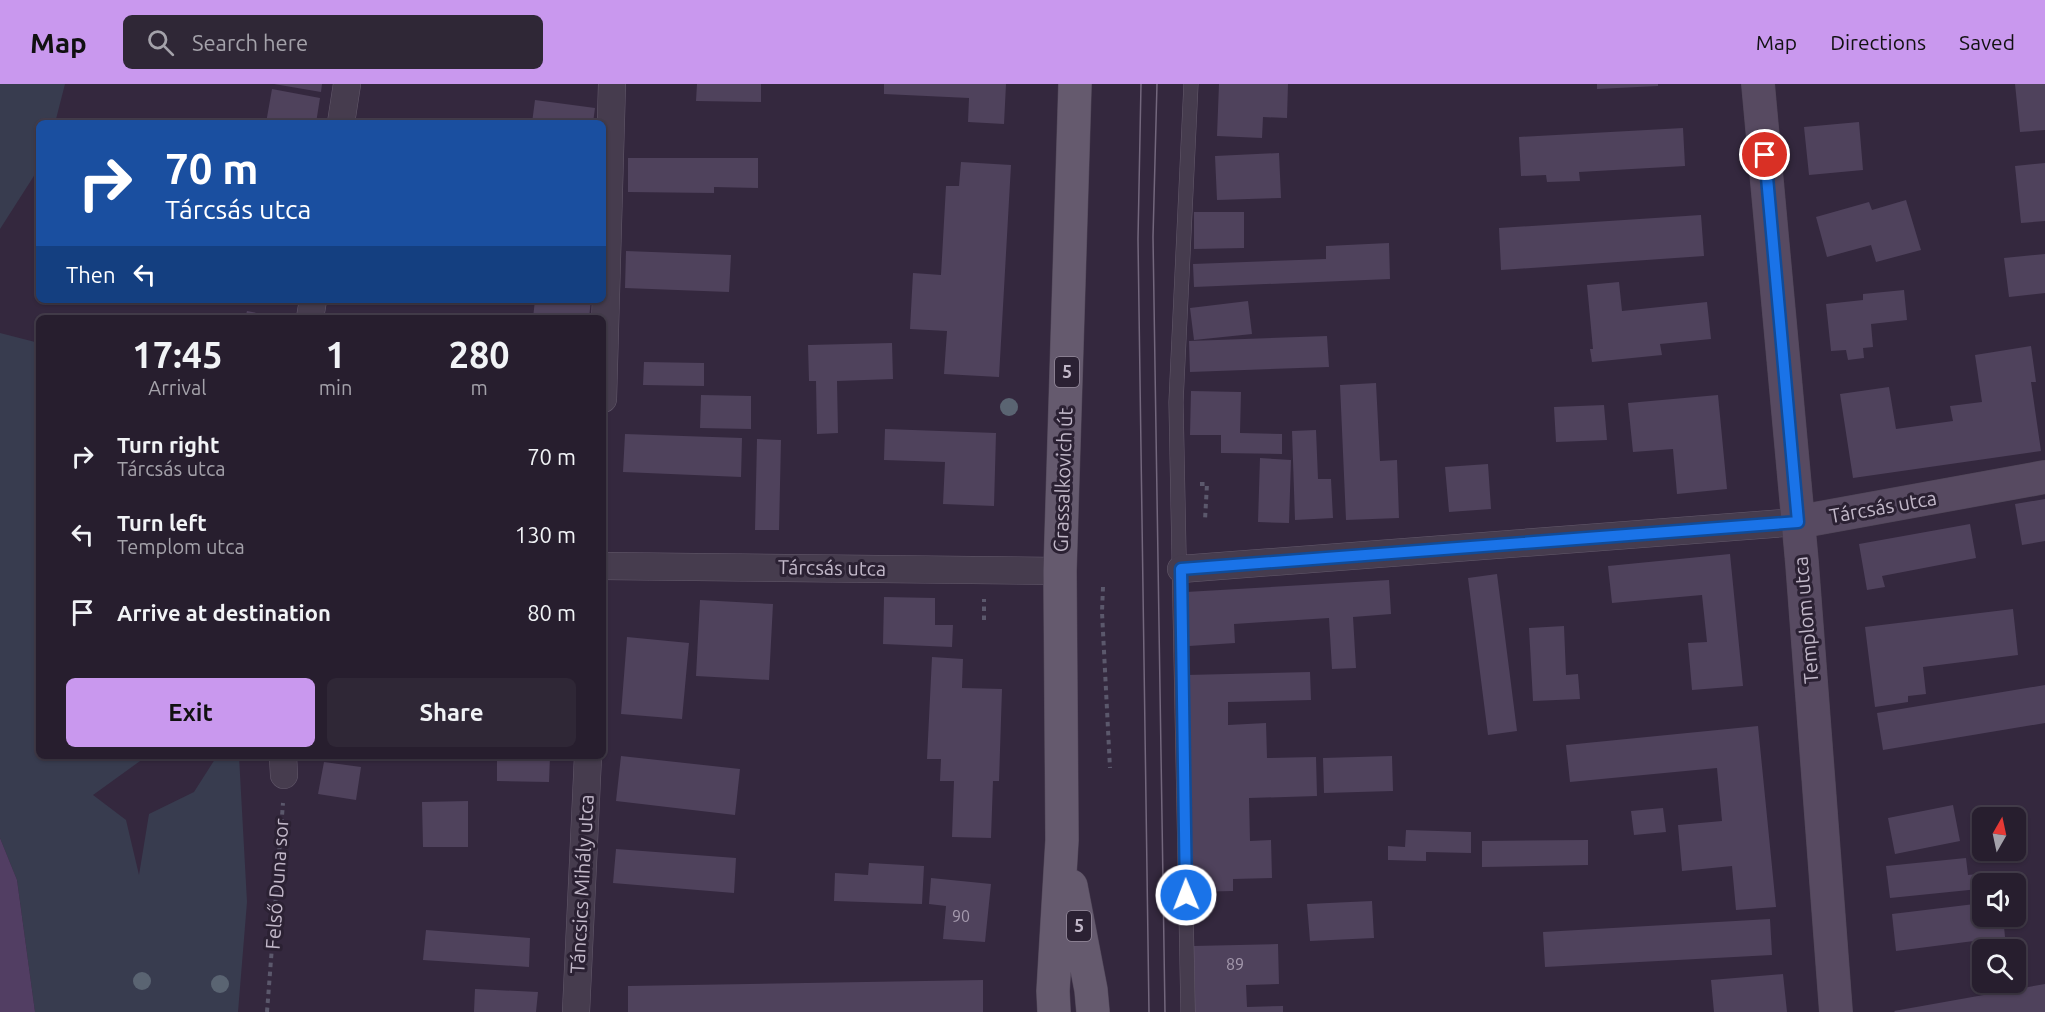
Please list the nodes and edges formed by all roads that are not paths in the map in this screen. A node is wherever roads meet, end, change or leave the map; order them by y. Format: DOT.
graph roads {
  1 [pos="347,84"];
  2 [pos="612,84"];
  3 [pos="1075,84"];
  4 [pos="1191,84"];
  5 [pos="1758,84"];
  6 [pos="341,120"];
  7 [pos="606,294"];
  8 [pos="2045,477"];
  9 [pos="1798,522"];
  10 [pos="606,566"];
  11 [pos="1181,569"];
  12 [pos="1060,571"];
  13 [pos="588,759"];
  14 [pos="1062,840"];
  15 [pos="576,1012"];
  16 [pos="1054,1012"];
  17 [pos="1093,1012"];
  18 [pos="1188,1012"];
  19 [pos="1836,1012"];
  1 -- 6 [label="street"];
  2 -- 7 [label="street"];
  3 -- 12 [label="main road, Grassalkovich út / 5"];
  4 -- 11 [label="lane"];
  5 -- 9 [label="main road, Templom utca"];
  8 -- 9 [label="main road, Tárcsás utca"];
  9 -- 11 [label="street, Tárcsás utca"];
  9 -- 19 [label="main road, Templom utca"];
  10 -- 12 [label="street, Tárcsás utca"];
  11 -- 18 [label="lane"];
  12 -- 14 [label="main road, Grassalkovich út / 5"];
  13 -- 15 [label="street, Táncsics Mihály utca"];
  14 -- 16 [label="main road, Grassalkovich út / 5"];
  14 -- 17 [label="main road, Grassalkovich út / 5"];
}
